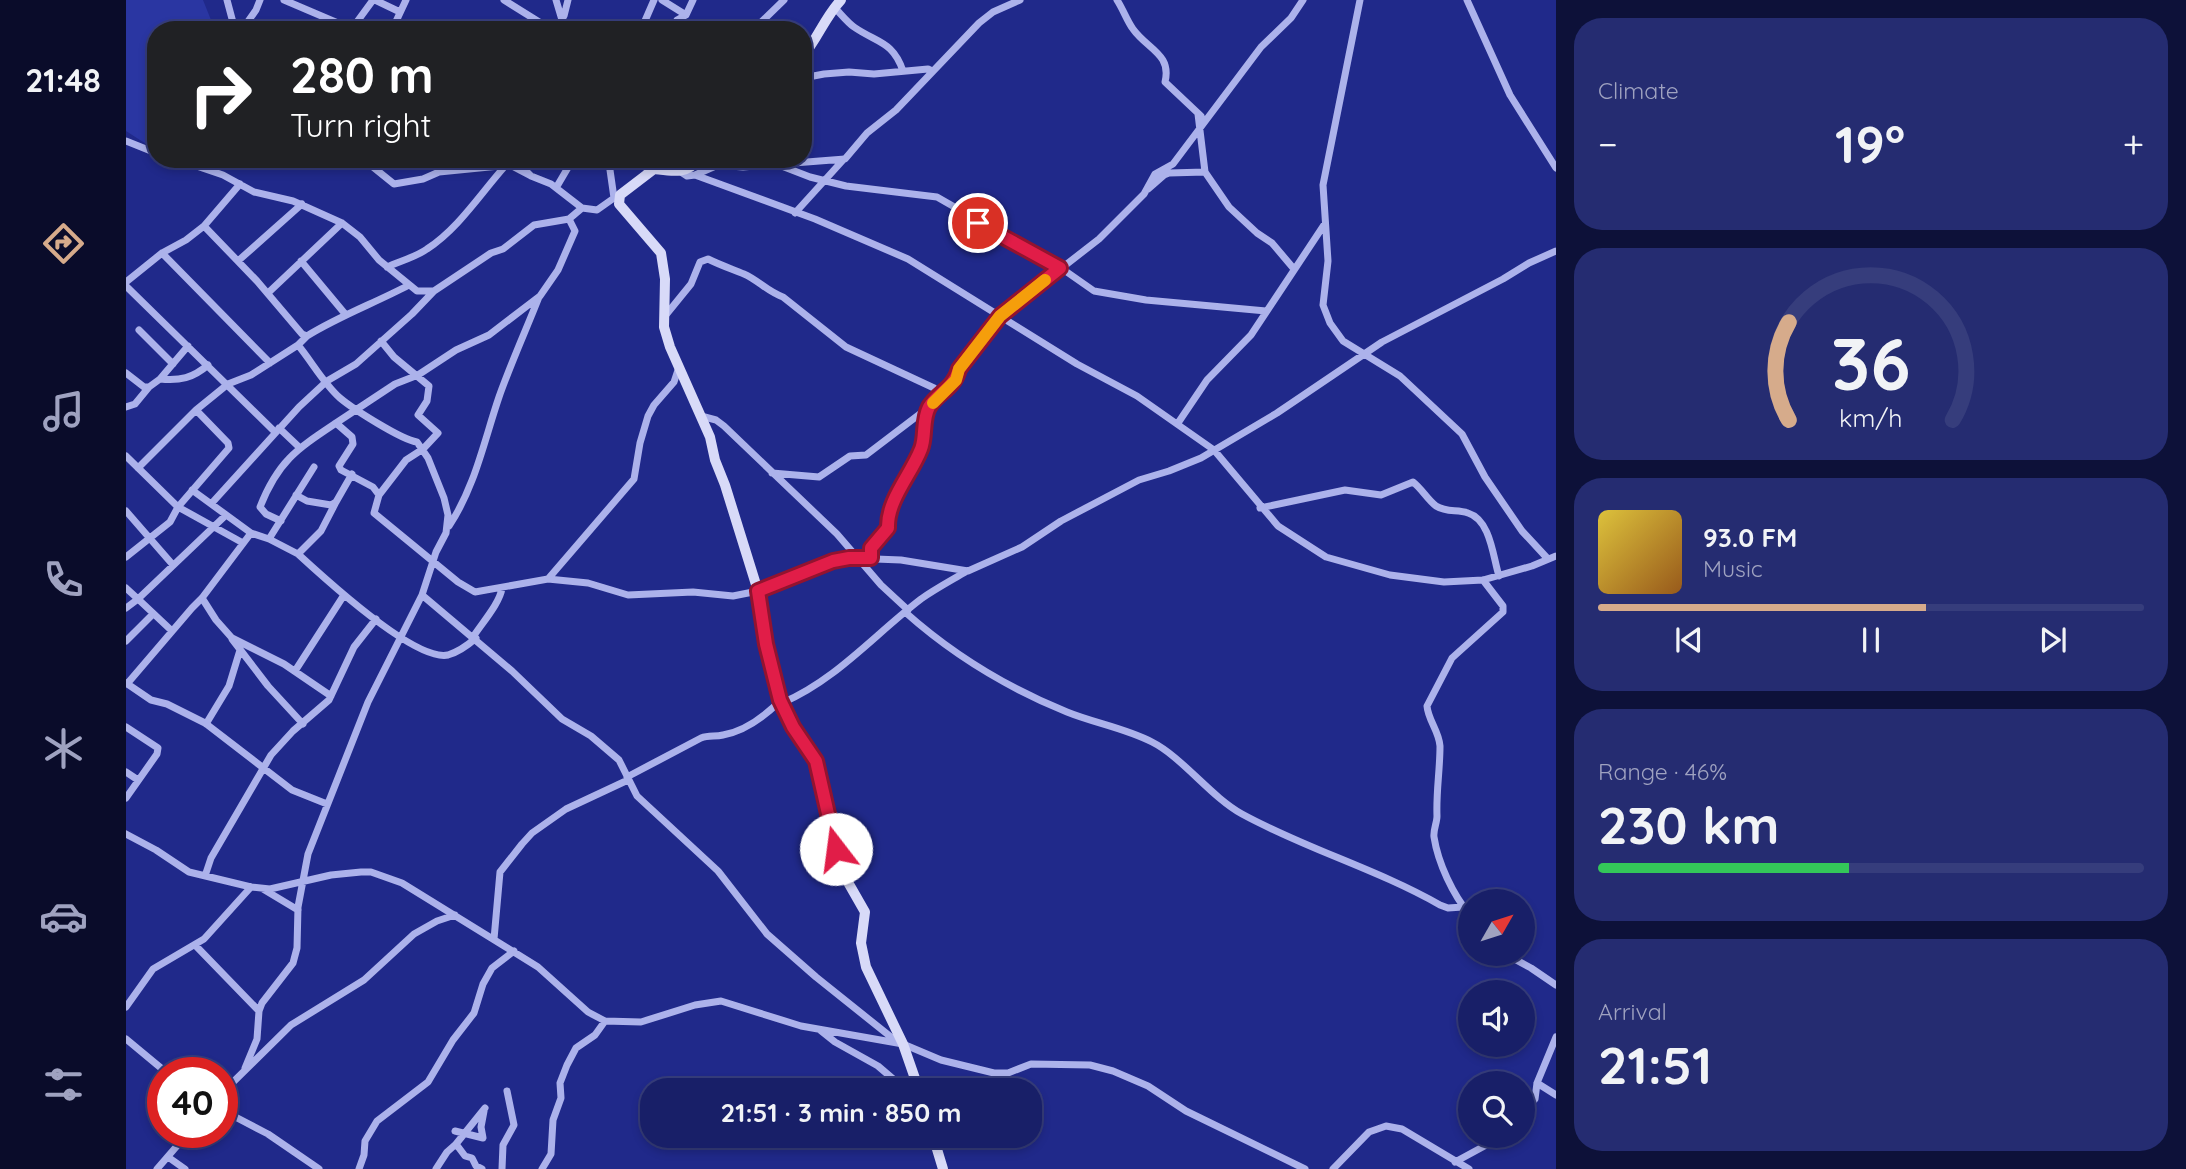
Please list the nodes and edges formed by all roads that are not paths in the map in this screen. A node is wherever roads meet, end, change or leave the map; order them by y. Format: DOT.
graph roads {
  1 [pos="227,0"];
  2 [pos="260,0"];
  3 [pos="284,0"];
  4 [pos="374,0"];
  5 [pos="407,0"];
  6 [pos="504,0"];
  7 [pos="556,0"];
  8 [pos="568,0"];
  9 [pos="654,0"];
  10 [pos="662,0"];
  11 [pos="693,0"];
  12 [pos="784,0"];
  13 [pos="1020,0"];
  14 [pos="1117,0"];
  15 [pos="1303,0"];
  16 [pos="1360,0"];
  17 [pos="1467,0"];
  18 [pos="838,4"];
  19 [pos="400,12"];
  20 [pos="685,15"];
  21 [pos="564,19"];
  22 [pos="233,21"];
  23 [pos="248,21"];
  24 [pos="333,21"];
  25 [pos="357,21"];
  26 [pos="396,21"];
  27 [pos="538,21"];
  28 [pos="645,21"];
  29 [pos="676,21"];
  30 [pos="762,21"];
  31 [pos="812,44"];
  32 [pos="903,71"];
  33 [pos="932,71"];
  34 [pos="812,76"];
  35 [pos="1198,114"];
  36 [pos="1206,120"];
  37 [pos="1200,128"];
  38 [pos="126,141"];
  39 [pos="146,150"];
  40 [pos="845,159"];
  41 [pos="812,162"];
  42 [pos="202,168"];
  43 [pos="374,168"];
  44 [pos="484,168"];
  45 [pos="504,168"];
  46 [pos="516,168"];
  47 [pos="523,168"];
  48 [pos="568,168"];
  49 [pos="611,168"];
  50 [pos="648,168"];
  51 [pos="689,168"];
  52 [pos="711,168"];
  53 [pos="788,168"];
  54 [pos="1556,168"];
  55 [pos="653,169"];
  56 [pos="1167,171"];
  57 [pos="1205,172"];
  58 [pos="681,173"];
  59 [pos="695,175"];
  60 [pos="531,176"];
  61 [pos="826,181"];
  62 [pos="240,184"];
  63 [pos="556,188"];
  64 [pos="617,199"];
  65 [pos="302,205"];
  66 [pos="582,208"];
  67 [pos="795,213"];
  68 [pos="569,219"];
  69 [pos="342,223"];
  70 [pos="1324,225"];
  71 [pos="204,226"];
  72 [pos="1556,251"];
  73 [pos="162,253"];
  74 [pos="238,261"];
  75 [pos="302,261"];
  76 [pos="387,267"];
  77 [pos="1060,268"];
  78 [pos="1294,269"];
  79 [pos="126,284"];
  80 [pos="409,285"];
  81 [pos="434,291"];
  82 [pos="268,293"];
  83 [pos="540,296"];
  84 [pos="1266,311"];
  85 [pos="346,314"];
  86 [pos="1000,316"];
  87 [pos="664,317"];
  88 [pos="139,330"];
  89 [pos="307,336"];
  90 [pos="382,341"];
  91 [pos="298,345"];
  92 [pos="188,346"];
  93 [pos="1363,355"];
  94 [pos="173,363"];
  95 [pos="270,363"];
  96 [pos="208,365"];
  97 [pos="679,366"];
  98 [pos="126,373"];
  99 [pos="418,375"];
  100 [pos="160,379"];
  101 [pos="327,382"];
  102 [pos="228,384"];
  103 [pos="149,387"];
  104 [pos="942,394"];
  105 [pos="126,407"];
  106 [pos="929,407"];
  107 [pos="358,409"];
  108 [pos="195,410"];
  109 [pos="700,416"];
  110 [pos="336,423"];
  111 [pos="1178,423"];
  112 [pos="277,430"];
  113 [pos="299,447"];
  114 [pos="423,449"];
  115 [pos="1214,450"];
  116 [pos="126,456"];
  117 [pos="314,467"];
  118 [pos="138,468"];
  119 [pos="772,473"];
  120 [pos="352,474"];
  121 [pos="192,490"];
  122 [pos="296,495"];
  123 [pos="379,495"];
  124 [pos="336,502"];
  125 [pos="211,504"];
  126 [pos="178,507"];
  127 [pos="1260,508"];
  128 [pos="126,511"];
  129 [pos="226,515"];
  130 [pos="281,521"];
  131 [pos="215,527"];
  132 [pos="447,529"];
  133 [pos="251,533"];
  134 [pos="150,538"];
  135 [pos="269,539"];
  136 [pos="243,543"];
  137 [pos="126,545"];
  138 [pos="129,554"];
  139 [pos="298,554"];
  140 [pos="860,558"];
  141 [pos="871,558"];
  142 [pos="1552,558"];
  143 [pos="433,562"];
  144 [pos="173,565"];
  145 [pos="968,571"];
  146 [pos="1499,576"];
  147 [pos="548,579"];
  148 [pos="1483,580"];
  149 [pos="126,588"];
  150 [pos="502,588"];
  151 [pos="758,591"];
  152 [pos="344,595"];
  153 [pos="422,595"];
  154 [pos="202,598"];
  155 [pos="138,599"];
  156 [pos="126,608"];
  157 [pos="906,611"];
  158 [pos="153,614"];
  159 [pos="376,619"];
  160 [pos="172,631"];
  161 [pos="232,638"];
  162 [pos="400,638"];
  163 [pos="474,638"];
  164 [pos="126,641"];
  165 [pos="240,650"];
  166 [pos="295,671"];
  167 [pos="126,683"];
  168 [pos="331,696"];
  169 [pos="781,701"];
  170 [pos="303,723"];
  171 [pos="206,724"];
  172 [pos="126,727"];
  173 [pos="264,767"];
  174 [pos="126,772"];
  175 [pos="627,778"];
  176 [pos="138,780"];
  177 [pos="126,798"];
  178 [pos="327,804"];
  179 [pos="126,834"];
  180 [pos="205,876"];
  181 [pos="303,882"];
  182 [pos="251,887"];
  183 [pos="262,888"];
  184 [pos="1458,899"];
  185 [pos="1458,908"];
  186 [pos="298,910"];
  187 [pos="455,915"];
  188 [pos="497,941"];
  189 [pos="195,946"];
  190 [pos="514,951"];
  191 [pos="498,962"];
  192 [pos="1527,966"];
  193 [pos="1556,985"];
  194 [pos="126,1007"];
  195 [pos="259,1011"];
  196 [pos="605,1021"];
  197 [pos="819,1029"];
  198 [pos="1556,1037"];
  199 [pos="126,1039"];
  200 [pos="901,1044"];
  201 [pos="148,1057"];
  202 [pos="245,1068"];
  203 [pos="238,1076"];
  204 [pos="892,1078"];
  205 [pos="914,1078"];
  206 [pos="1537,1083"];
  207 [pos="507,1091"];
  208 [pos="1556,1095"];
  209 [pos="1535,1099"];
  210 [pos="238,1118"];
  211 [pos="455,1131"];
  212 [pos="456,1144"];
  213 [pos="176,1148"];
  214 [pos="937,1148"];
  215 [pos="1480,1148"];
  216 [pos="168,1157"];
  217 [pos="1455,1161"];
  218 [pos="157,1169"];
  219 [pos="185,1169"];
  220 [pos="319,1169"];
  221 [pos="359,1169"];
  222 [pos="436,1169"];
  223 [pos="482,1169"];
  224 [pos="502,1169"];
  225 [pos="542,1169"];
  226 [pos="943,1169"];
  227 [pos="1305,1169"];
  228 [pos="1333,1169"];
  229 [pos="1469,1169"];
  1 -- 22 [label="street"];
  2 -- 23 [label="street"];
  3 -- 24 [label="street"];
  4 -- 19 [label="street"];
  4 -- 25 [label="street"];
  5 -- 19 [label="street"];
  6 -- 27 [label="street"];
  7 -- 21 [label="street"];
  8 -- 21 [label="street"];
  9 -- 28 [label="street"];
  10 -- 20 [label="street"];
  11 -- 20 [label="street"];
  12 -- 30 [label="street"];
  13 -- 33 [label="street"];
  14 -- 35 [label="street"];
  15 -- 36 [label="street"];
  16 -- 70 [label="street"];
  17 -- 54 [label="street"];
  18 -- 31 [label="street"];
  18 -- 32 [label="street"];
  19 -- 26 [label="street"];
  20 -- 29 [label="street"];
  32 -- 33 [label="street"];
  32 -- 34 [label="street"];
  33 -- 40 [label="street"];
  35 -- 36 [label="street"];
  35 -- 37 [label="street"];
  36 -- 37 [label="street"];
  37 -- 56 [label="street"];
  37 -- 57 [label="street"];
  38 -- 39 [label="street"];
  40 -- 41 [label="street"];
  40 -- 61 [label="street"];
  42 -- 62 [label="street"];
  43 -- 44 [label="street"];
  45 -- 76 [label="street"];
  46 -- 60 [label="street"];
  47 -- 60 [label="street"];
  48 -- 63 [label="street"];
  49 -- 64 [label="street"];
  50 -- 55 [label="street"];
  51 -- 58 [label="street"];
  52 -- 59 [label="street"];
  53 -- 61 [label="street"];
  55 -- 58 [label="street"];
  55 -- 64 [label="street"];
  56 -- 57 [label="street"];
  56 -- 77 [label="street"];
  57 -- 78 [label="street"];
  58 -- 59 [label="street"];
  59 -- 67 [label="street"];
  60 -- 63 [label="street"];
  61 -- 67 [label="street"];
  61 -- 77 [label="street"];
  62 -- 65 [label="street"];
  62 -- 71 [label="street"];
  63 -- 66 [label="street"];
  64 -- 66 [label="street"];
  64 -- 87 [label="street"];
  65 -- 69 [label="street"];
  65 -- 74 [label="street"];
  66 -- 68 [label="street"];
  67 -- 86 [label="street"];
  68 -- 81 [label="street"];
  68 -- 83 [label="street"];
  69 -- 75 [label="street"];
  69 -- 76 [label="street"];
  70 -- 78 [label="street"];
  70 -- 93 [label="street"];
  71 -- 73 [label="street"];
  71 -- 74 [label="street"];
  72 -- 93 [label="street"];
  73 -- 79 [label="street"];
  73 -- 95 [label="street"];
  74 -- 82 [label="street"];
  75 -- 82 [label="street"];
  75 -- 85 [label="street"];
  76 -- 80 [label="street"];
  77 -- 84 [label="street"];
  77 -- 86 [label="street"];
  78 -- 84 [label="street"];
  79 -- 92 [label="street"];
  80 -- 81 [label="street"];
  80 -- 85 [label="street"];
  81 -- 90 [label="street"];
  82 -- 89 [label="street"];
  83 -- 99 [label="street"];
  83 -- 132 [label="street"];
  84 -- 111 [label="street"];
  85 -- 89 [label="street"];
  86 -- 104 [label="street"];
  86 -- 111 [label="street"];
  87 -- 97 [label="street"];
  87 -- 104 [label="street"];
  88 -- 94 [label="street"];
  89 -- 91 [label="street"];
  90 -- 99 [label="street"];
  90 -- 101 [label="street"];
  91 -- 95 [label="street"];
  91 -- 101 [label="street"];
  92 -- 94 [label="street"];
  92 -- 96 [label="street"];
  93 -- 115 [label="street"];
  93 -- 142 [label="street"];
  94 -- 100 [label="street"];
  95 -- 102 [label="street"];
  96 -- 100 [label="street"];
  96 -- 102 [label="street"];
  97 -- 109 [label="street"];
  97 -- 147 [label="street"];
  98 -- 103 [label="street"];
  99 -- 107 [label="street"];
  99 -- 114 [label="street"];
  100 -- 103 [label="street"];
  101 -- 107 [label="street"];
  101 -- 112 [label="street"];
  102 -- 108 [label="street"];
  102 -- 112 [label="street"];
  103 -- 105 [label="street"];
  104 -- 106 [label="street"];
  106 -- 119 [label="street"];
  106 -- 141 [label="street"];
  107 -- 110 [label="street"];
  107 -- 114 [label="street"];
  108 -- 118 [label="street"];
  108 -- 121 [label="street"];
  109 -- 119 [label="street"];
  109 -- 151 [label="street"];
  110 -- 113 [label="street"];
  110 -- 120 [label="street"];
  111 -- 115 [label="street"];
  112 -- 113 [label="street"];
  112 -- 125 [label="street"];
  113 -- 130 [label="street"];
  114 -- 123 [label="street"];
  114 -- 132 [label="street"];
  115 -- 127 [label="street"];
  115 -- 145 [label="street"];
  116 -- 118 [label="street"];
  117 -- 122 [label="street"];
  118 -- 126 [label="street"];
  119 -- 140 [label="street"];
  120 -- 123 [label="street"];
  120 -- 124 [label="street"];
  121 -- 125 [label="street"];
  121 -- 126 [label="street"];
  122 -- 124 [label="street"];
  122 -- 130 [label="street"];
  123 -- 143 [label="street"];
  124 -- 139 [label="street"];
  125 -- 129 [label="street"];
  126 -- 131 [label="street"];
  126 -- 134 [label="street"];
  127 -- 146 [label="street"];
  127 -- 148 [label="street"];
  128 -- 134 [label="street"];
  129 -- 131 [label="street"];
  129 -- 133 [label="street"];
  130 -- 135 [label="street"];
  131 -- 136 [label="street"];
  131 -- 144 [label="street"];
  132 -- 143 [label="street"];
  133 -- 135 [label="street"];
  133 -- 136 [label="street"];
  134 -- 138 [label="street"];
  134 -- 144 [label="street"];
  135 -- 139 [label="street"];
  136 -- 154 [label="street"];
  137 -- 138 [label="street"];
  139 -- 152 [label="street"];
  140 -- 141 [label="street"];
  140 -- 151 [label="street"];
  140 -- 157 [label="street"];
  141 -- 145 [label="street"];
  142 -- 146 [label="street"];
  143 -- 150 [label="street"];
  143 -- 153 [label="street"];
  144 -- 155 [label="street"];
  145 -- 157 [label="street"];
  146 -- 148 [label="street"];
  147 -- 150 [label="street"];
  147 -- 151 [label="street"];
  148 -- 184 [label="street"];
  149 -- 155 [label="street"];
  150 -- 163 [label="street"];
  151 -- 169 [label="street"];
  152 -- 159 [label="street"];
  152 -- 166 [label="street"];
  153 -- 162 [label="street"];
  153 -- 163 [label="street"];
  154 -- 160 [label="street"];
  154 -- 161 [label="street"];
  155 -- 156 [label="street"];
  155 -- 158 [label="street"];
  157 -- 169 [label="street"];
  157 -- 185 [label="street"];
  158 -- 160 [label="street"];
  158 -- 164 [label="street"];
  159 -- 162 [label="street"];
  159 -- 168 [label="street"];
  160 -- 167 [label="street"];
  161 -- 165 [label="street"];
  161 -- 166 [label="street"];
  162 -- 163 [label="street"];
  162 -- 178 [label="street"];
  163 -- 175 [label="street"];
  165 -- 170 [label="street"];
  165 -- 171 [label="street"];
  166 -- 168 [label="street"];
  167 -- 171 [label="street"];
  168 -- 170 [label="street"];
  169 -- 175 [label="street"];
  169 -- 200 [label="street"];
  170 -- 173 [label="street"];
  171 -- 173 [label="street"];
  172 -- 176 [label="street"];
  173 -- 178 [label="street"];
  173 -- 180 [label="street"];
  174 -- 176 [label="street"];
  175 -- 188 [label="street"];
  175 -- 200 [label="street"];
  176 -- 177 [label="street"];
  178 -- 181 [label="street"];
  179 -- 180 [label="street"];
  180 -- 182 [label="street"];
  181 -- 183 [label="street"];
  181 -- 186 [label="street"];
  181 -- 187 [label="street"];
  182 -- 183 [label="street"];
  182 -- 189 [label="street"];
  183 -- 186 [label="street"];
  186 -- 195 [label="street"];
  187 -- 188 [label="street"];
  187 -- 202 [label="street"];
  188 -- 190 [label="street"];
  188 -- 191 [label="street"];
  189 -- 194 [label="street"];
  189 -- 195 [label="street"];
  190 -- 191 [label="street"];
  190 -- 196 [label="street"];
  191 -- 221 [label="street"];
  192 -- 193 [label="street"];
  195 -- 202 [label="street"];
  196 -- 197 [label="street"];
  196 -- 225 [label="street"];
  197 -- 200 [label="street"];
  197 -- 204 [label="street"];
  198 -- 206 [label="street"];
  199 -- 201 [label="street"];
  200 -- 205 [label="street"];
  200 -- 227 [label="street"];
  202 -- 203 [label="street"];
  206 -- 208 [label="street"];
  206 -- 209 [label="street"];
  207 -- 224 [label="street"];
  210 -- 220 [label="street"];
  211 -- 212 [label="street"];
  212 -- 222 [label="street"];
  212 -- 223 [label="street"];
  213 -- 216 [label="street"];
  214 -- 226 [label="street"];
  215 -- 217 [label="street"];
  216 -- 218 [label="street"];
  216 -- 219 [label="street"];
  217 -- 228 [label="street"];
  217 -- 229 [label="street"];
}
